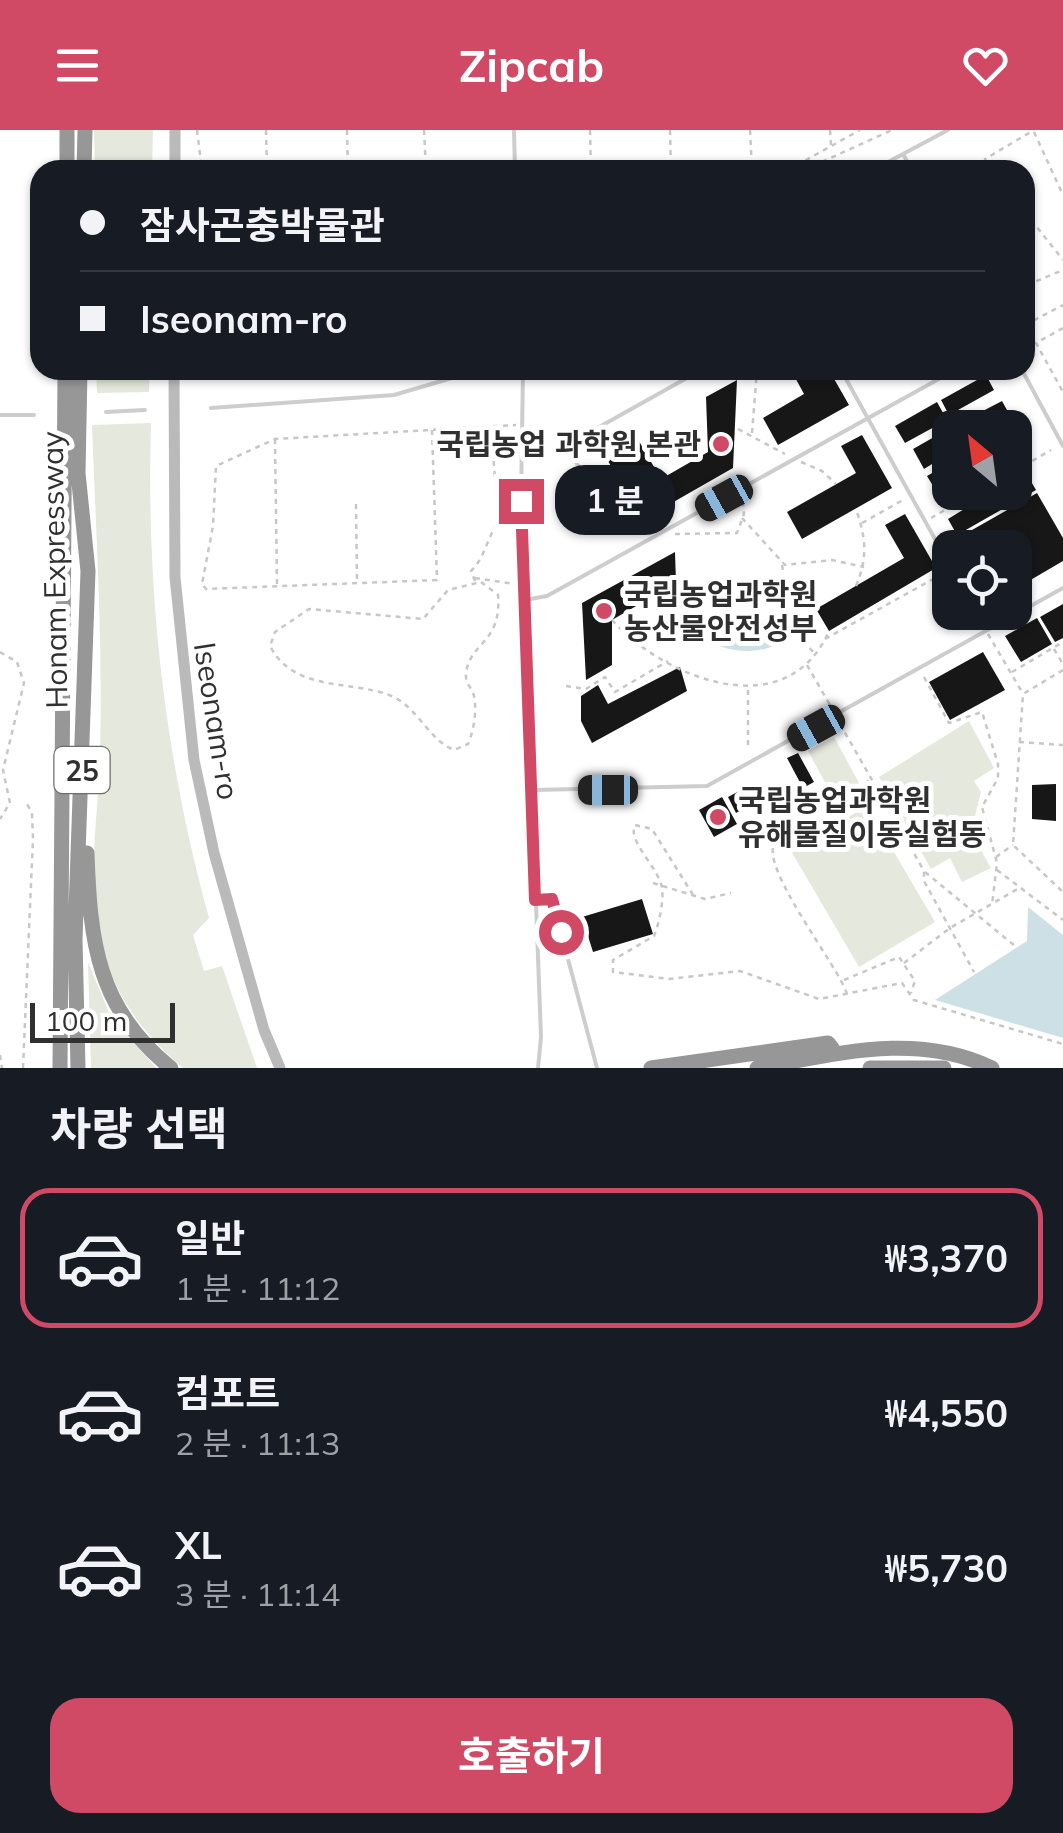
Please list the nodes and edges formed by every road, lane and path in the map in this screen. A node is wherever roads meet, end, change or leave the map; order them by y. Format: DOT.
graph roads {
  1 [pos="67,130"];
  2 [pos="85,130"];
  3 [pos="175,130"];
  4 [pos="197,130"];
  5 [pos="266,130"];
  6 [pos="346,130"];
  7 [pos="424,130"];
  8 [pos="514,130"];
  9 [pos="590,130"];
  10 [pos="670,130"];
  11 [pos="750,130"];
  12 [pos="830,130"];
  13 [pos="860,130"];
  14 [pos="892,130"];
  15 [pos="948,130"];
  16 [pos="1034,130"];
  17 [pos="831,146"];
  18 [pos="904,154"];
  19 [pos="67,160"];
  20 [pos="84,160"];
  21 [pos="175,160"];
  22 [pos="201,160"];
  23 [pos="268,160"];
  24 [pos="348,160"];
  25 [pos="426,160"];
  26 [pos="515,160"];
  27 [pos="591,160"];
  28 [pos="671,160"];
  29 [pos="752,160"];
  30 [pos="806,160"];
  31 [pos="826,160"];
  32 [pos="892,160"];
  33 [pos="907,160"];
  34 [pos="986,160"];
  35 [pos="1063,195"];
  36 [pos="1035,225"];
  37 [pos="1063,260"];
  38 [pos="1063,270"];
  39 [pos="1035,281"];
  40 [pos="1063,305"];
  41 [pos="1035,320"];
  42 [pos="1063,328"];
  43 [pos="65,380"];
  44 [pos="80,380"];
  45 [pos="174,380"];
  46 [pos="445,380"];
  47 [pos="523,380"];
  48 [pos="683,380"];
  49 [pos="756,380"];
  50 [pos="846,380"];
  51 [pos="936,380"];
  52 [pos="1027,380"];
  53 [pos="1063,392"];
  54 [pos="211,408"];
  55 [pos="146,410"];
  56 [pos="106,412"];
  57 [pos="0,415"];
  58 [pos="34,415"];
  59 [pos="868,419"];
  60 [pos="522,424"];
  61 [pos="738,429"];
  62 [pos="432,430"];
  63 [pos="752,436"];
  64 [pos="275,439"];
  65 [pos="1063,446"];
  66 [pos="1051,450"];
  67 [pos="493,451"];
  68 [pos="795,459"];
  69 [pos="1032,461"];
  70 [pos="583,475"];
  71 [pos="836,484"];
  72 [pos="741,489"];
  73 [pos="911,496"];
  74 [pos="356,504"];
  75 [pos="521,507"];
  76 [pos="856,509"];
  77 [pos="945,510"];
  78 [pos="508,512"];
  79 [pos="742,518"];
  80 [pos="925,522"];
  81 [pos="861,524"];
  82 [pos="662,533"];
  83 [pos="932,535"];
  84 [pos="782,563"];
  85 [pos="864,567"];
  86 [pos="932,578"];
  87 [pos="437,580"];
  88 [pos="475,580"];
  89 [pos="357,583"];
  90 [pos="514,584"];
  91 [pos="277,586"];
  92 [pos="856,586"];
  93 [pos="1063,588"];
  94 [pos="448,590"];
  95 [pos="525,600"];
  96 [pos="612,620"];
  97 [pos="829,630"];
  98 [pos="986,631"];
  99 [pos="825,639"];
  100 [pos="1063,642"];
  101 [pos="1053,648"];
  102 [pos="0,652"];
  103 [pos="815,654"];
  104 [pos="669,661"];
  105 [pos="806,664"];
  106 [pos="1063,664"];
  107 [pos="1063,670"];
  108 [pos="1011,673"];
  109 [pos="924,677"];
  110 [pos="566,686"];
  111 [pos="748,688"];
  112 [pos="1023,694"];
  113 [pos="830,706"];
  114 [pos="840,724"];
  115 [pos="0,732"];
  116 [pos="10,734"];
  117 [pos="1017,742"];
  118 [pos="1063,744"];
  119 [pos="748,750"];
  120 [pos="872,780"];
  121 [pos="533,790"];
  122 [pos="849,794"];
  123 [pos="26,804"];
  124 [pos="856,813"];
  125 [pos="1,817"];
  126 [pos="79,817"];
  127 [pos="1013,845"];
  128 [pos="995,857"];
  129 [pos="996,869"];
  130 [pos="924,871"];
  131 [pos="653,883"];
  132 [pos="662,887"];
  133 [pos="1021,888"];
  134 [pos="1063,892"];
  135 [pos="730,893"];
  136 [pos="694,895"];
  137 [pos="535,900"];
  138 [pos="992,905"];
  139 [pos="977,914"];
  140 [pos="1063,920"];
  141 [pos="950,928"];
  142 [pos="1015,946"];
  143 [pos="904,962"];
  144 [pos="974,972"];
  145 [pos="843,980"];
  146 [pos="911,994"];
  147 [pos="847,995"];
  148 [pos="1063,1044"];
  149 [pos="829,1052"];
  150 [pos="0,1055"];
  151 [pos="991,1066"];
  152 [pos="2,1068"];
  153 [pos="24,1068"];
  154 [pos="60,1068"];
  155 [pos="78,1068"];
  156 [pos="171,1068"];
  157 [pos="280,1068"];
  158 [pos="538,1068"];
  159 [pos="597,1068"];
  160 [pos="651,1068"];
  161 [pos="702,1068"];
  162 [pos="757,1068"];
  163 [pos="870,1068"];
  164 [pos="944,1068"];
  1 -- 19 [label="highway"];
  2 -- 20 [label="highway"];
  3 -- 21 [label="main road"];
  4 -- 22 [label="path"];
  5 -- 23 [label="path"];
  6 -- 24 [label="path"];
  7 -- 25 [label="path"];
  8 -- 26 [label="lane"];
  9 -- 27 [label="path"];
  10 -- 28 [label="path"];
  11 -- 29 [label="path"];
  12 -- 17 [label="path"];
  13 -- 17 [label="path"];
  14 -- 31 [label="path"];
  15 -- 18 [label="lane"];
  16 -- 34 [label="path"];
  16 -- 35 [label="path"];
  17 -- 30 [label="path"];
  18 -- 32 [label="lane"];
  18 -- 33 [label="lane"];
  36 -- 37 [label="path"];
  38 -- 39 [label="path"];
  40 -- 41 [label="path"];
  42 -- 53 [label="path"];
  43 -- 154 [label="highway, Honam Expressway / 25"];
  44 -- 126 [label="highway, Honam Expressway / 25"];
  45 -- 157 [label="main road, Iseonam-ro"];
  46 -- 54 [label="lane"];
  47 -- 60 [label="lane"];
  48 -- 70 [label="lane"];
  49 -- 63 [label="path"];
  50 -- 59 [label="lane"];
  51 -- 59 [label="lane"];
  52 -- 65 [label="lane"];
  55 -- 56 [label="lane"];
  57 -- 58 [label="lane"];
  59 -- 68 [label="lane"];
  59 -- 73 [label="lane"];
  60 -- 62 [label="path"];
  60 -- 75 [label="lane"];
  61 -- 63 [label="path"];
  62 -- 64 [label="path"];
  62 -- 87 [label="path"];
  63 -- 68 [label="path"];
  64 -- 91 [label="path"];
  64 -- 91 [label="path"];
  66 -- 69 [label="path"];
  67 -- 75 [label="path"];
  68 -- 71 [label="path"];
  68 -- 72 [label="lane"];
  72 -- 79 [label="path"];
  72 -- 82 [label="lane"];
  73 -- 80 [label="lane"];
  73 -- 81 [label="path"];
  74 -- 89 [label="path"];
  75 -- 95 [label="lane"];
  76 -- 81 [label="path"];
  77 -- 80 [label="path"];
  78 -- 88 [label="path"];
  79 -- 82 [label="path"];
  79 -- 84 [label="path"];
  80 -- 83 [label="lane"];
  81 -- 85 [label="path"];
  82 -- 95 [label="lane"];
  84 -- 85 [label="path"];
  84 -- 103 [label="path"];
  85 -- 92 [label="path"];
  86 -- 99 [label="path"];
  87 -- 89 [label="path"];
  87 -- 94 [label="path"];
  88 -- 90 [label="path"];
  88 -- 94 [label="path"];
  88 -- 94 [label="path"];
  89 -- 91 [label="path"];
  93 -- 98 [label="lane"];
  95 -- 121 [label="lane"];
  96 -- 104 [label="path"];
  97 -- 99 [label="path"];
  98 -- 108 [label="path"];
  98 -- 121 [label="lane"];
  99 -- 103 [label="path"];
  100 -- 101 [label="path"];
  101 -- 106 [label="path"];
  101 -- 108 [label="path"];
  102 -- 116 [label="path"];
  103 -- 105 [label="path"];
  104 -- 110 [label="path"];
  104 -- 111 [label="path"];
  105 -- 111 [label="path"];
  105 -- 113 [label="path"];
  107 -- 112 [label="path"];
  108 -- 112 [label="path"];
  109 -- 128 [label="path"];
  111 -- 119 [label="path"];
  112 -- 117 [label="path"];
  114 -- 120 [label="path"];
  115 -- 116 [label="path"];
  116 -- 125 [label="path"];
  117 -- 118 [label="path"];
  117 -- 127 [label="path"];
  120 -- 122 [label="path"];
  120 -- 130 [label="path"];
  121 -- 137 [label="lane"];
  122 -- 124 [label="path"];
  122 -- 145 [label="path"];
  123 -- 153 [label="path"];
  126 -- 155 [label="highway, Honam Expressway / 25"];
  126 -- 156 [label="highway"];
  127 -- 128 [label="path"];
  127 -- 134 [label="path"];
  128 -- 129 [label="path"];
  129 -- 133 [label="path"];
  129 -- 138 [label="path"];
  130 -- 139 [label="path"];
  130 -- 141 [label="path"];
  131 -- 132 [label="path"];
  132 -- 136 [label="path"];
  132 -- 136 [label="path"];
  132 -- 147 [label="path"];
  133 -- 138 [label="path"];
  133 -- 140 [label="path"];
  135 -- 136 [label="path"];
  137 -- 158 [label="lane"];
  137 -- 159 [label="lane"];
  138 -- 139 [label="path"];
  139 -- 141 [label="path"];
  139 -- 142 [label="path"];
  141 -- 143 [label="path"];
  141 -- 144 [label="path"];
  143 -- 145 [label="path"];
  143 -- 146 [label="path"];
  145 -- 147 [label="path"];
  146 -- 147 [label="path"];
  146 -- 148 [label="path"];
  149 -- 151 [label="highway"];
  149 -- 160 [label="highway"];
  149 -- 161 [label="highway"];
  149 -- 162 [label="highway"];
  150 -- 152 [label="path"];
  163 -- 164 [label="highway"];
}
